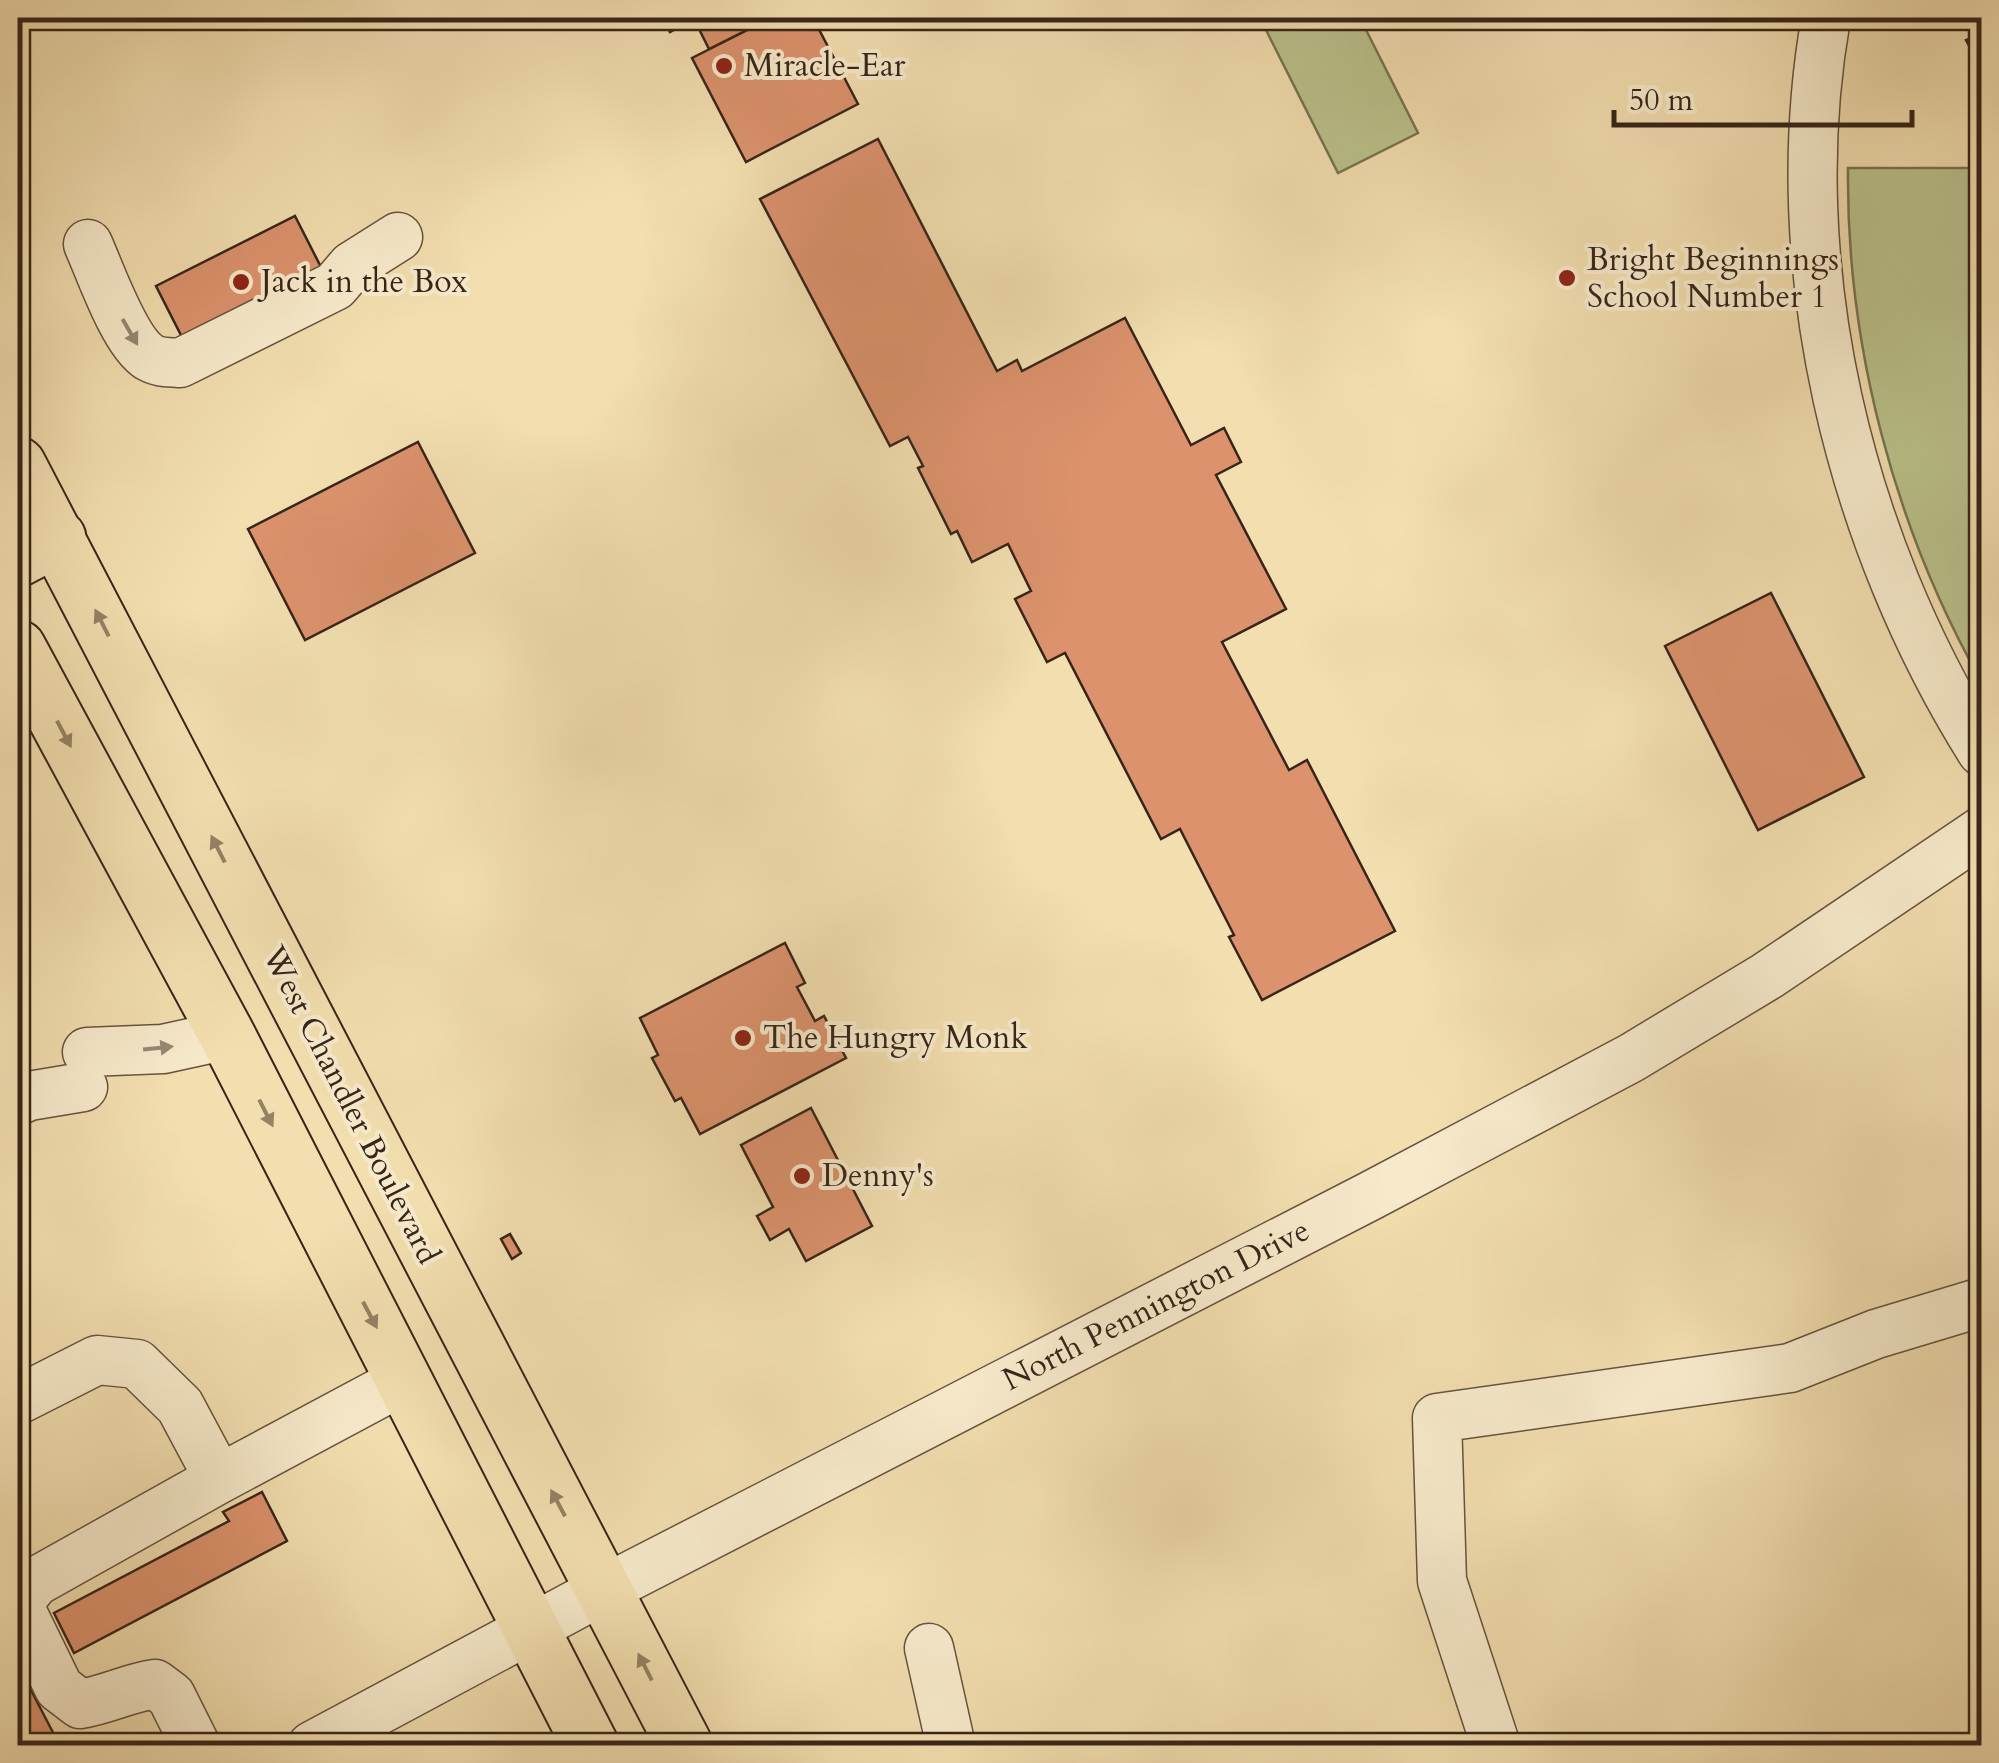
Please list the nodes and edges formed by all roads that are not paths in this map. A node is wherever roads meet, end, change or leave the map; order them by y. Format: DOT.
graph roads {
  1 [pos="1826,18"];
  2 [pos="398,237"];
  3 [pos="88,244"];
  4 [pos="18,465"];
  5 [pos="38,549"];
  6 [pos="18,648"];
  7 [pos="1982,752"];
  8 [pos="1982,831"];
  9 [pos="227,1035"];
  10 [pos="18,1102"];
  11 [pos="1982,1302"];
  12 [pos="404,1380"];
  13 [pos="18,1400"];
  14 [pos="219,1479"];
  15 [pos="604,1589"];
  16 [pos="532,1627"];
  17 [pos="928,1648"];
  18 [pos="196,1746"];
  19 [pos="312,1746"];
  20 [pos="591,1746"];
  21 [pos="685,1746"];
  22 [pos="952,1746"];
  23 [pos="1496,1746"];
  1 -- 7 [label="street"];
  3 -- 2 [label="street, one-way"];
  4 -- 5 [label="main road, West Chandler Boulevard"];
  15 -- 5 [label="main road, West Chandler Boulevard, one-way"];
  6 -- 9 [label="main road, one-way"];
  8 -- 15 [label="street, North Pennington Drive"];
  10 -- 9 [label="street, one-way"];
  9 -- 12 [label="main road, one-way"];
  11 -- 23 [label="street"];
  12 -- 14 [label="street"];
  12 -- 16 [label="main road"];
  13 -- 14 [label="street"];
  14 -- 18 [label="street"];
  15 -- 16 [label="street, North Pennington Drive"];
  21 -- 15 [label="main road, West Chandler Boulevard, one-way"];
  16 -- 19 [label="street, North Pennington Drive"];
  16 -- 20 [label="main road"];
  17 -- 22 [label="street"];
}
